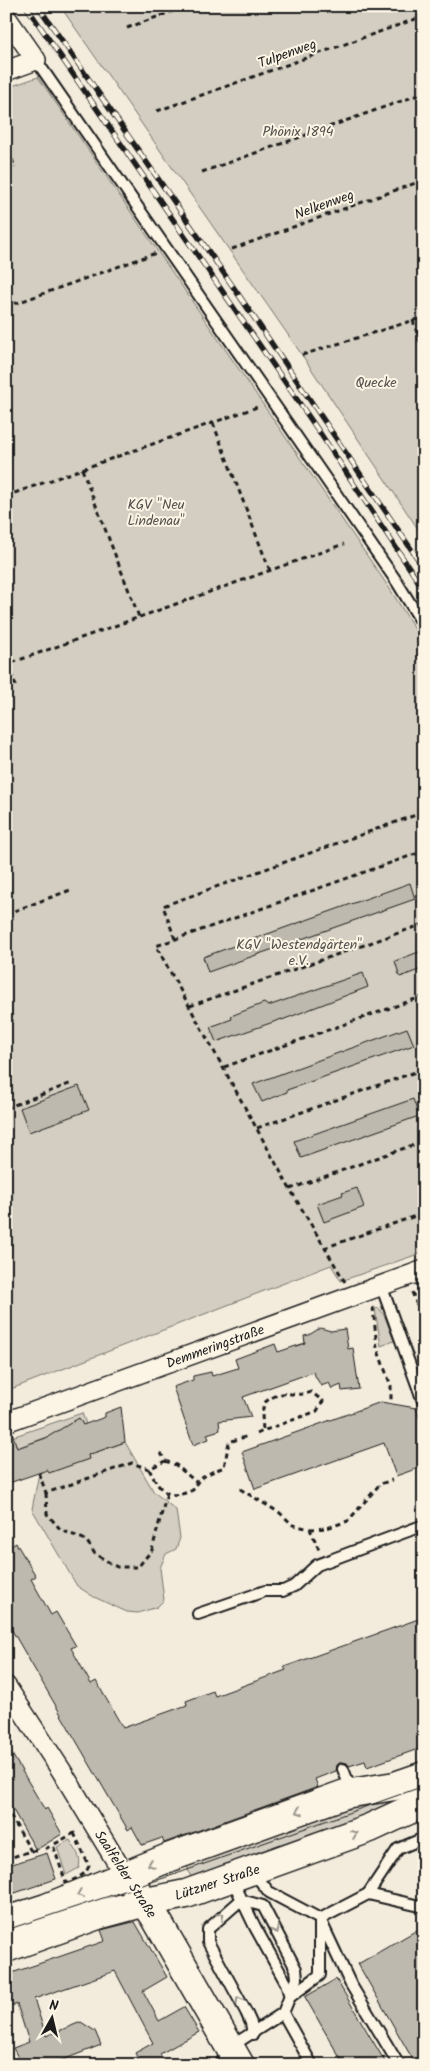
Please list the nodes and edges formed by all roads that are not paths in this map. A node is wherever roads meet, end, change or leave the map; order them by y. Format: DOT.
graph roads {
  1 [pos="6,17"];
  2 [pos="36,60"];
  3 [pos="6,71"];
  4 [pos="424,626"];
  5 [pos="424,1270"];
  6 [pos="381,1285"];
  7 [pos="424,1404"];
  8 [pos="6,1422"];
  9 [pos="424,1524"];
  10 [pos="198,1614"];
  11 [pos="6,1686"];
  12 [pos="424,1776"];
  13 [pos="424,1803"];
  14 [pos="424,1838"];
  15 [pos="124,1874"];
  16 [pos="242,1883"];
  17 [pos="368,1894"];
  18 [pos="146,1902"];
  19 [pos="424,1907"];
  20 [pos="320,1919"];
  21 [pos="6,1921"];
  22 [pos="6,1948"];
  23 [pos="290,1997"];
  24 [pos="283,2013"];
  25 [pos="236,2053"];
  26 [pos="312,2065"];
  27 [pos="399,2065"];
  1 -- 2 [label="street"];
  2 -- 3 [label="street"];
  2 -- 4 [label="lane"];
  5 -- 6 [label="street, Demmeringstraße"];
  6 -- 7 [label="lane"];
  6 -- 8 [label="street, Demmeringstraße"];
  9 -- 10 [label="lane"];
  11 -- 15 [label="street, Saalfelder Straße"];
  12 -- 15 [label="main road, one-way"];
  16 -- 13 [label="main road, Lützner Straße, one-way"];
  14 -- 17 [label="lane"];
  15 -- 18 [label="main road, Saalfelder Straße"];
  15 -- 21 [label="main road, one-way"];
  16 -- 18 [label="main road, Lützner Straße"];
  16 -- 20 [label="lane"];
  16 -- 23 [label="lane"];
  16 -- 23 [label="lane, one-way"];
  25 -- 16 [label="lane, one-way"];
  17 -- 19 [label="lane"];
  17 -- 20 [label="lane"];
  18 -- 22 [label="main road, Lützner Straße"];
  18 -- 25 [label="main road, Saalfelder Straße"];
  20 -- 23 [label="lane"];
  20 -- 27 [label="lane"];
  23 -- 24 [label="lane"];
  24 -- 25 [label="lane"];
  24 -- 26 [label="lane"];
}
